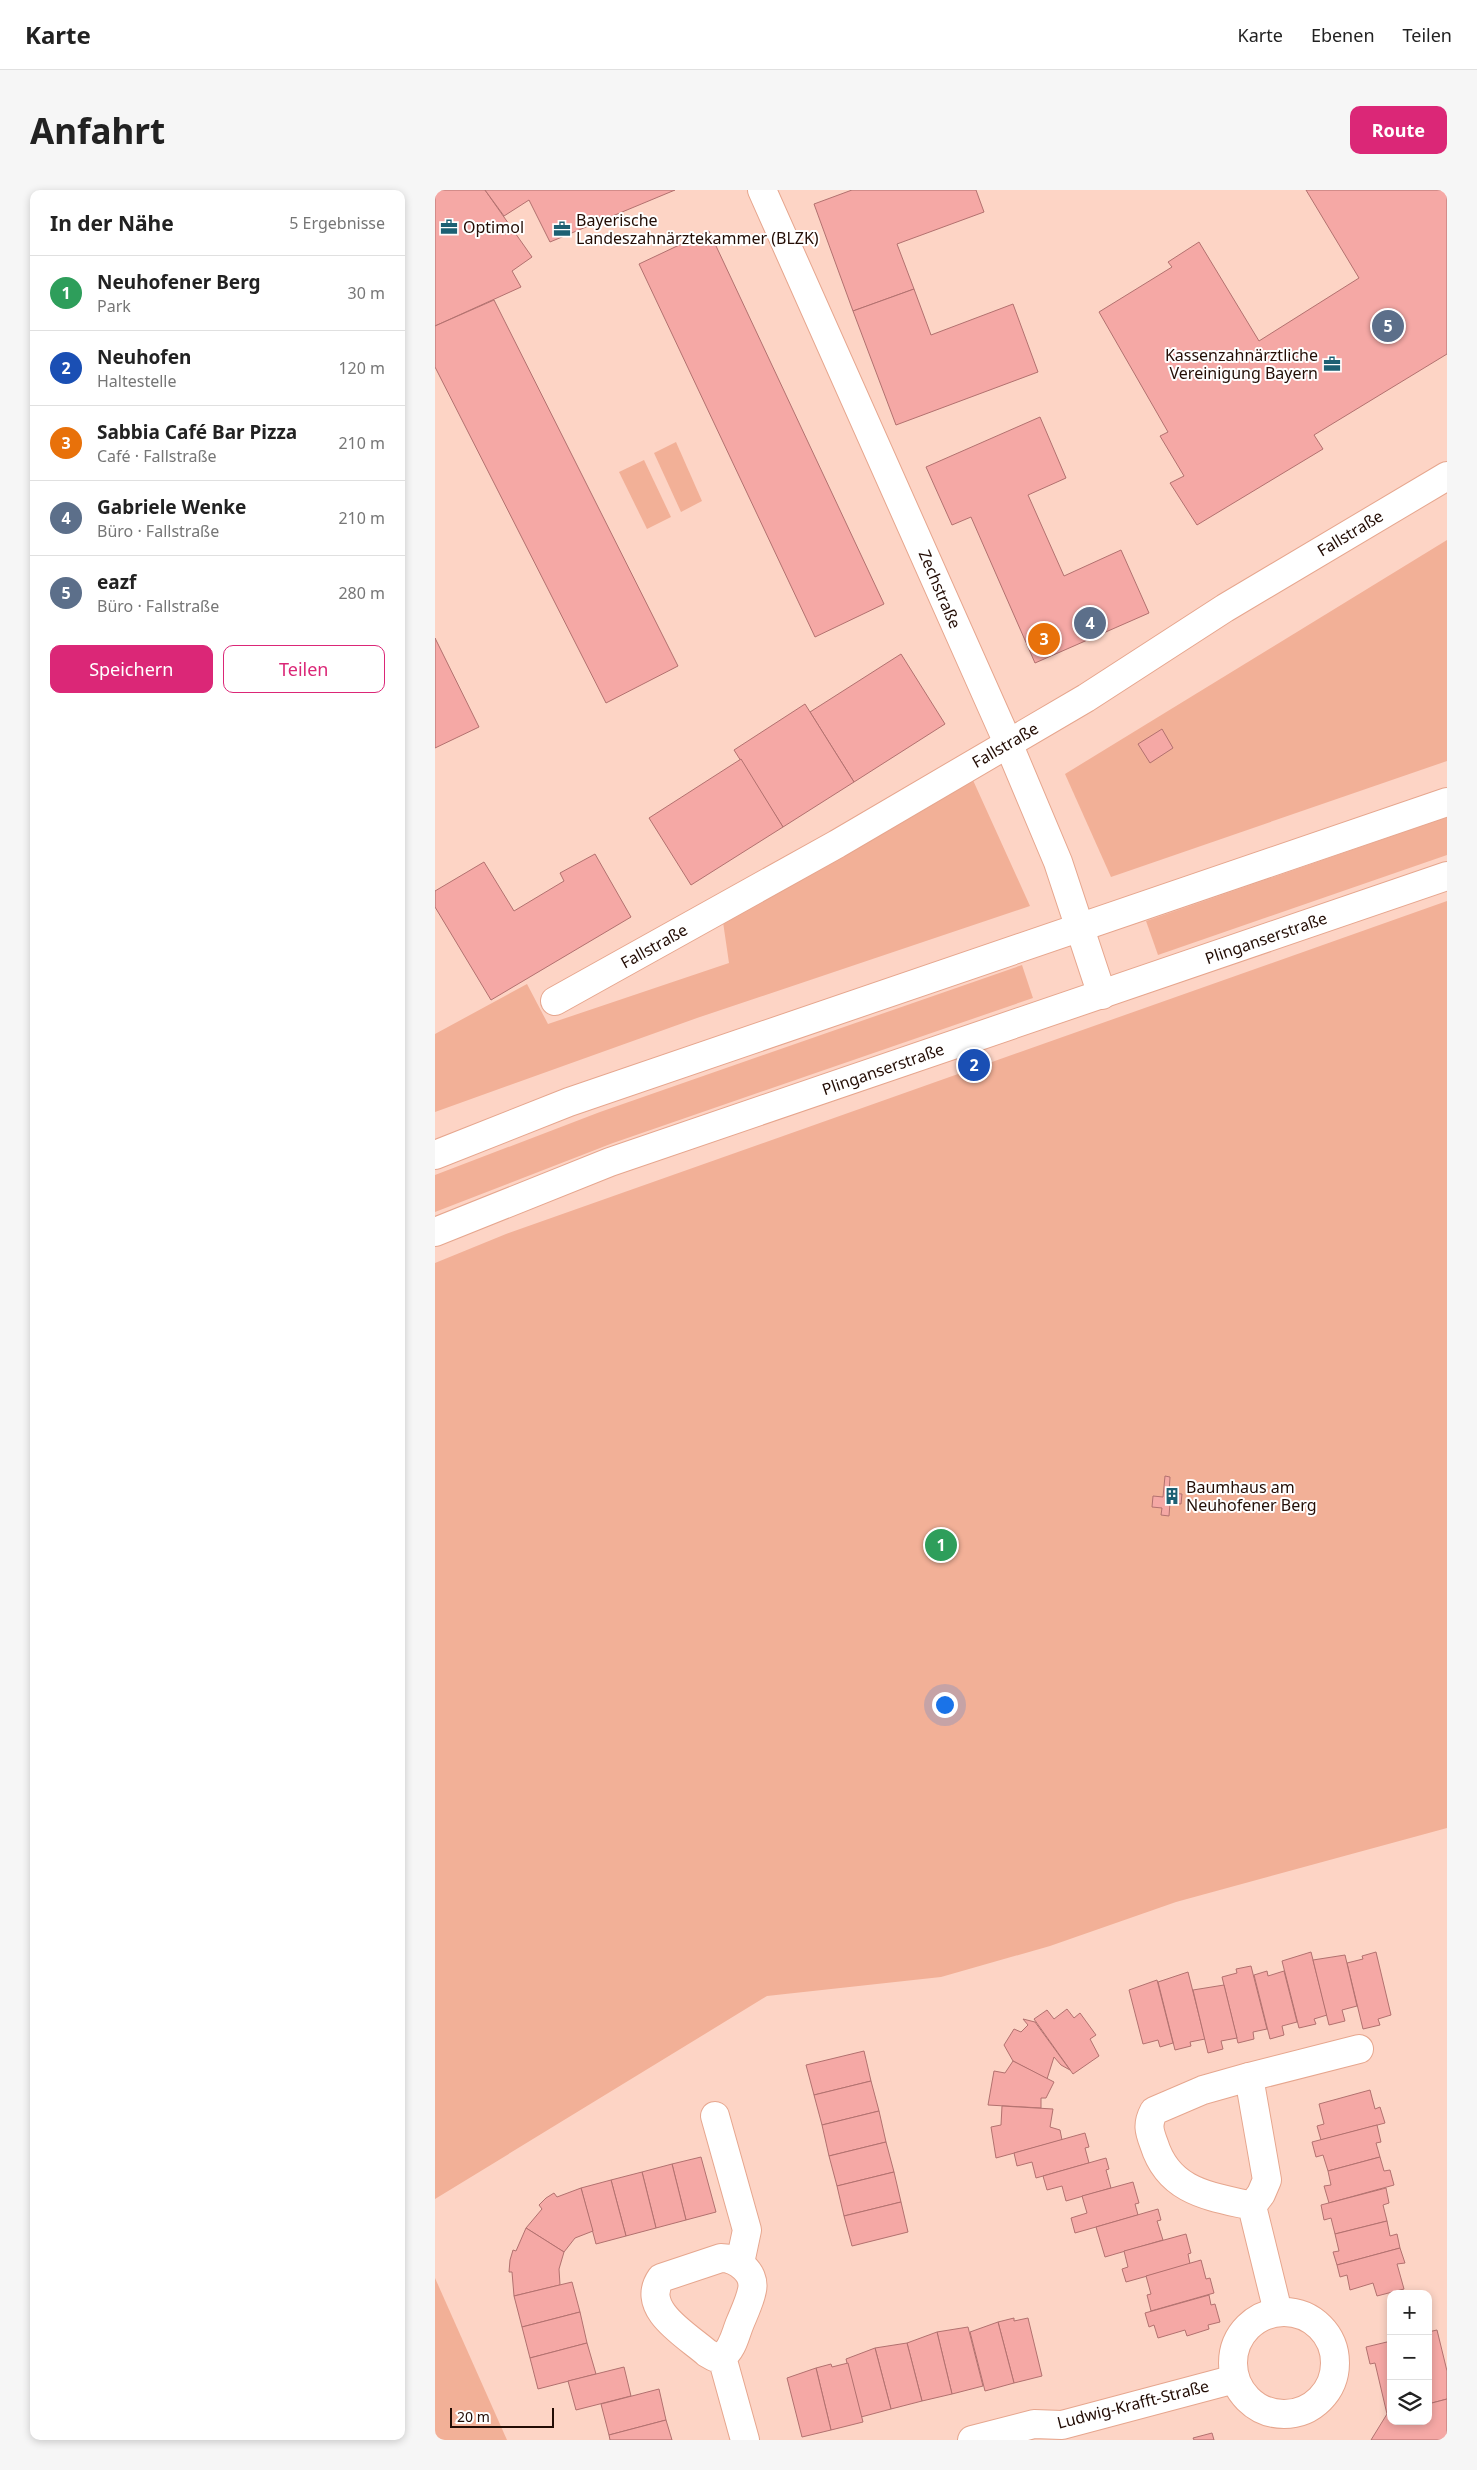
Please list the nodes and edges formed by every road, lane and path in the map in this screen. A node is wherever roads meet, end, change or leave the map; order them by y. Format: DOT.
graph roads {
  1 [pos="763,190"];
  2 [pos="1447,476"];
  3 [pos="1008,743"];
  4 [pos="1447,802"];
  5 [pos="1447,876"];
  6 [pos="1080,928"];
  7 [pos="1102,995"];
  8 [pos="555,1001"];
  9 [pos="435,1155"];
  10 [pos="435,1232"];
  11 [pos="1359,2049"];
  12 [pos="1249,2077"];
  13 [pos="715,2116"];
  14 [pos="1252,2206"];
  15 [pos="740,2263"];
  16 [pos="1278,2312"];
  17 [pos="722,2357"];
  18 [pos="1235,2379"];
  19 [pos="745,2440"];
  20 [pos="972,2440"];
  1 -- 3 [label="street, Zechstraße"];
  2 -- 3 [label="street, Fallstraße"];
  3 -- 6 [label="street, Zechstraße"];
  3 -- 8 [label="street, Fallstraße"];
  4 -- 6 [label="street"];
  5 -- 7 [label="street, Plinganserstraße"];
  6 -- 7 [label="street, Zechstraße"];
  6 -- 9 [label="street"];
  7 -- 10 [label="street, Plinganserstraße"];
  11 -- 12 [label="street"];
  12 -- 14 [label="street"];
  12 -- 14 [label="street"];
  13 -- 15 [label="street"];
  14 -- 16 [label="street"];
  15 -- 17 [label="street"];
  15 -- 17 [label="street"];
  16 -- 18 [label="street"];
  16 -- 18 [label="street"];
  17 -- 19 [label="street"];
  18 -- 20 [label="street, Ludwig-Krafft-Straße"];
}
